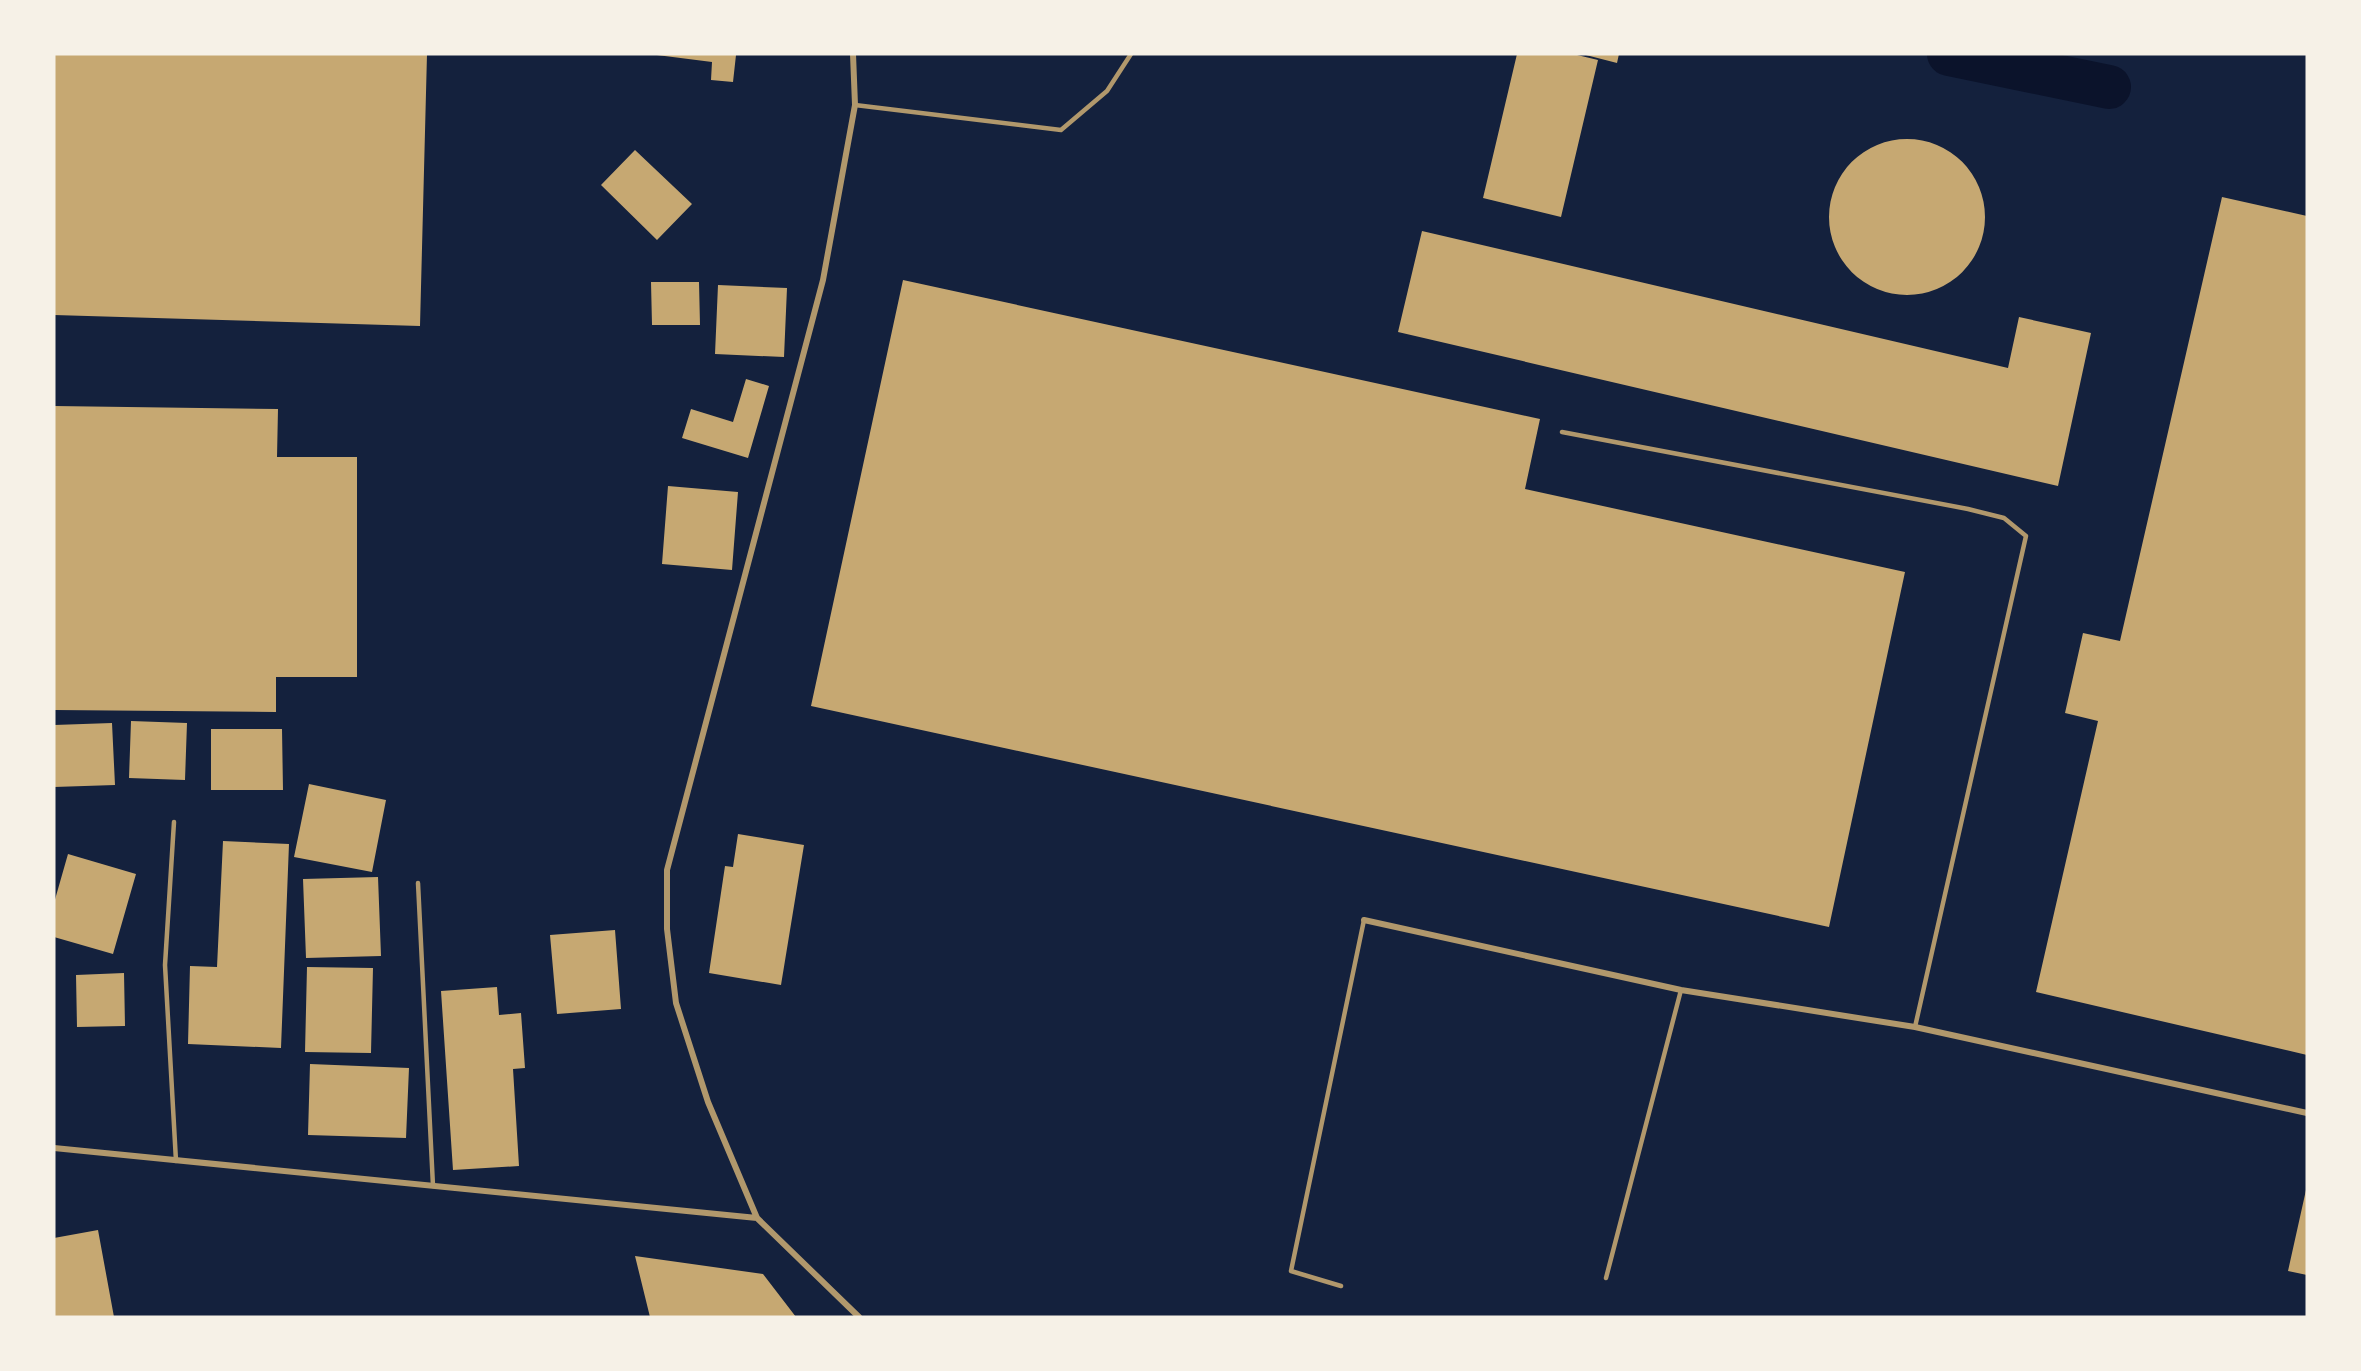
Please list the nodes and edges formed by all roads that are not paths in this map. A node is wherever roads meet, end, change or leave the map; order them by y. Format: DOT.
graph roads {
  1 [pos="854,54"];
  2 [pos="1131,54"];
  3 [pos="855,105"];
  4 [pos="1562,432"];
  5 [pos="174,822"];
  6 [pos="418,883"];
  7 [pos="1364,920"];
  8 [pos="1681,990"];
  9 [pos="1915,1027"];
  10 [pos="2307,1113"];
  11 [pos="54,1148"];
  12 [pos="176,1161"];
  13 [pos="433,1187"];
  14 [pos="757,1218"];
  15 [pos="1606,1278"];
  16 [pos="1341,1286"];
  17 [pos="859,1317"];
  1 -- 3 [label="street"];
  2 -- 3 [label="lane"];
  3 -- 14 [label="street"];
  4 -- 9 [label="lane"];
  5 -- 12 [label="lane"];
  6 -- 13 [label="lane"];
  7 -- 8 [label="street"];
  7 -- 16 [label="lane"];
  8 -- 9 [label="street"];
  8 -- 15 [label="lane"];
  9 -- 10 [label="street"];
  11 -- 12 [label="street"];
  12 -- 13 [label="street"];
  13 -- 14 [label="street"];
  14 -- 17 [label="street"];
}
